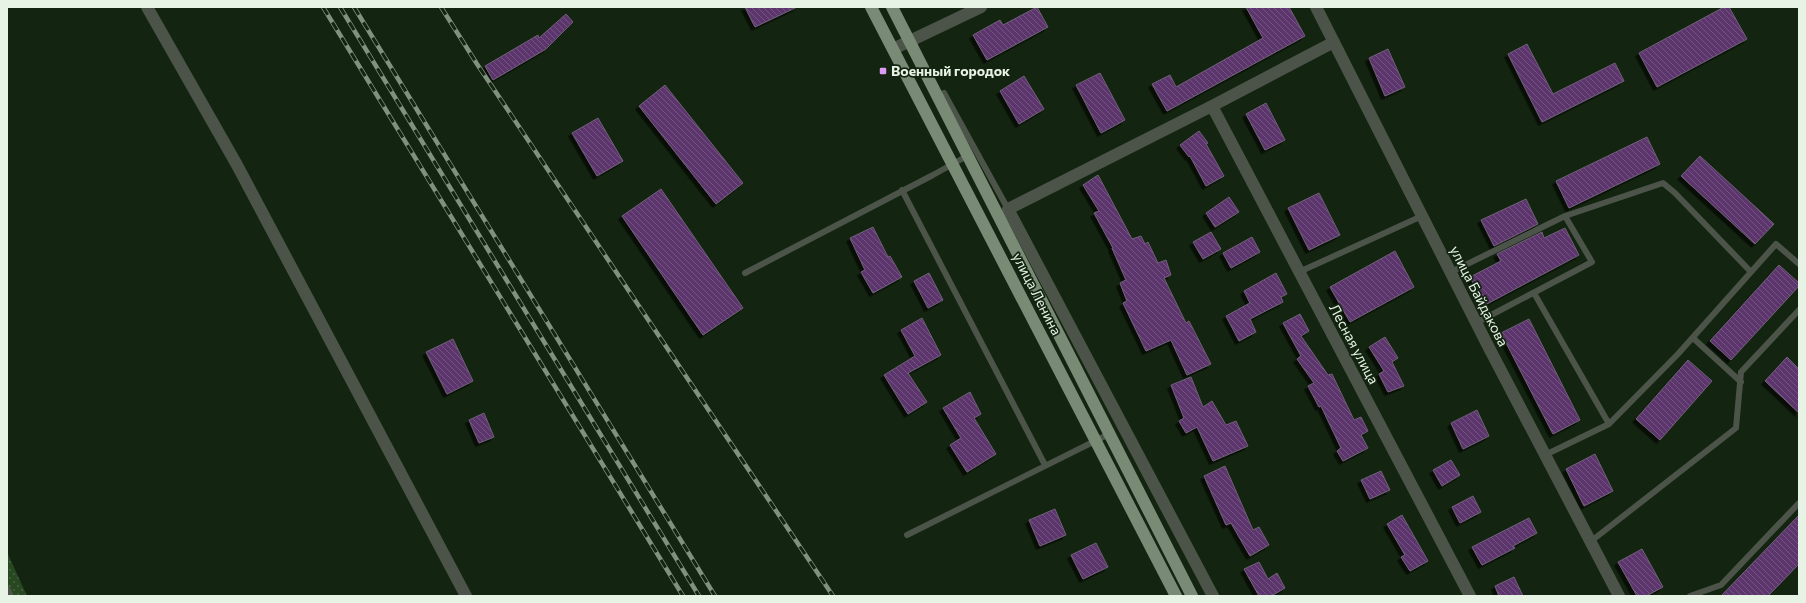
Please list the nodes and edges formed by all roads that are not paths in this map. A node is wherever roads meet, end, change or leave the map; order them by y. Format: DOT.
graph roads {
  1 [pos="147,7"];
  2 [pos="871,7"];
  3 [pos="892,7"];
  4 [pos="981,7"];
  5 [pos="1316,7"];
  6 [pos="909,42"];
  7 [pos="1334,42"];
  8 [pos="893,49"];
  9 [pos="944,93"];
  10 [pos="1212,106"];
  11 [pos="966,156"];
  12 [pos="952,163"];
  13 [pos="902,190"];
  14 [pos="1008,209"];
  15 [pos="1422,216"];
  16 [pos="1565,216"];
  17 [pos="1799,264"];
  18 [pos="1299,272"];
  19 [pos="1451,272"];
  20 [pos="1751,272"];
  21 [pos="745,273"];
  22 [pos="1534,293"];
  23 [pos="1799,310"];
  24 [pos="1476,323"];
  25 [pos="1693,338"];
  26 [pos="1741,382"];
  27 [pos="1608,424"];
  28 [pos="1109,434"];
  29 [pos="1096,441"];
  30 [pos="1545,455"];
  31 [pos="1045,465"];
  32 [pos="1799,503"];
  33 [pos="907,535"];
  34 [pos="1590,542"];
  35 [pos="7,588"];
  36 [pos="11,596"];
  37 [pos="466,596"];
  38 [pos="1176,596"];
  39 [pos="1192,596"];
  40 [pos="1213,596"];
  41 [pos="1470,596"];
  42 [pos="1619,596"];
  43 [pos="1690,596"];
  1 -- 37 [label="street"];
  2 -- 8 [label="main road, улица Ленина"];
  3 -- 6 [label="main road, улица Ленина"];
  4 -- 6 [label="street"];
  5 -- 7 [label="street, улица Байдакова"];
  6 -- 8 [label="street"];
  6 -- 11 [label="main road, улица Ленина"];
  7 -- 10 [label="street"];
  7 -- 15 [label="street, улица Байдакова"];
  8 -- 12 [label="main road, улица Ленина"];
  9 -- 14 [label="lane"];
  10 -- 14 [label="street"];
  10 -- 18 [label="street, Лесная улица"];
  11 -- 12 [label="lane"];
  11 -- 28 [label="main road, улица Ленина"];
  12 -- 13 [label="lane"];
  12 -- 29 [label="main road, улица Ленина"];
  13 -- 21 [label="lane"];
  13 -- 31 [label="lane"];
  14 -- 40 [label="street, улица Ленина"];
  15 -- 18 [label="lane"];
  15 -- 19 [label="street, улица Байдакова"];
  16 -- 19 [label="lane"];
  16 -- 20 [label="lane"];
  16 -- 22 [label="lane"];
  17 -- 20 [label="lane"];
  18 -- 41 [label="street, Лесная улица"];
  19 -- 24 [label="street, улица Байдакова"];
  20 -- 25 [label="lane"];
  22 -- 24 [label="lane"];
  22 -- 27 [label="lane"];
  23 -- 26 [label="lane"];
  24 -- 30 [label="street, улица Байдакова"];
  25 -- 26 [label="lane"];
  25 -- 27 [label="lane"];
  26 -- 34 [label="lane"];
  27 -- 30 [label="lane"];
  28 -- 29 [label="lane"];
  28 -- 39 [label="main road, улица Ленина"];
  29 -- 31 [label="lane"];
  29 -- 38 [label="main road, улица Ленина"];
  30 -- 34 [label="street, улица Байдакова"];
  31 -- 33 [label="lane"];
  32 -- 43 [label="lane"];
  34 -- 42 [label="street, улица Байдакова"];
  35 -- 36 [label="lane"];
}
